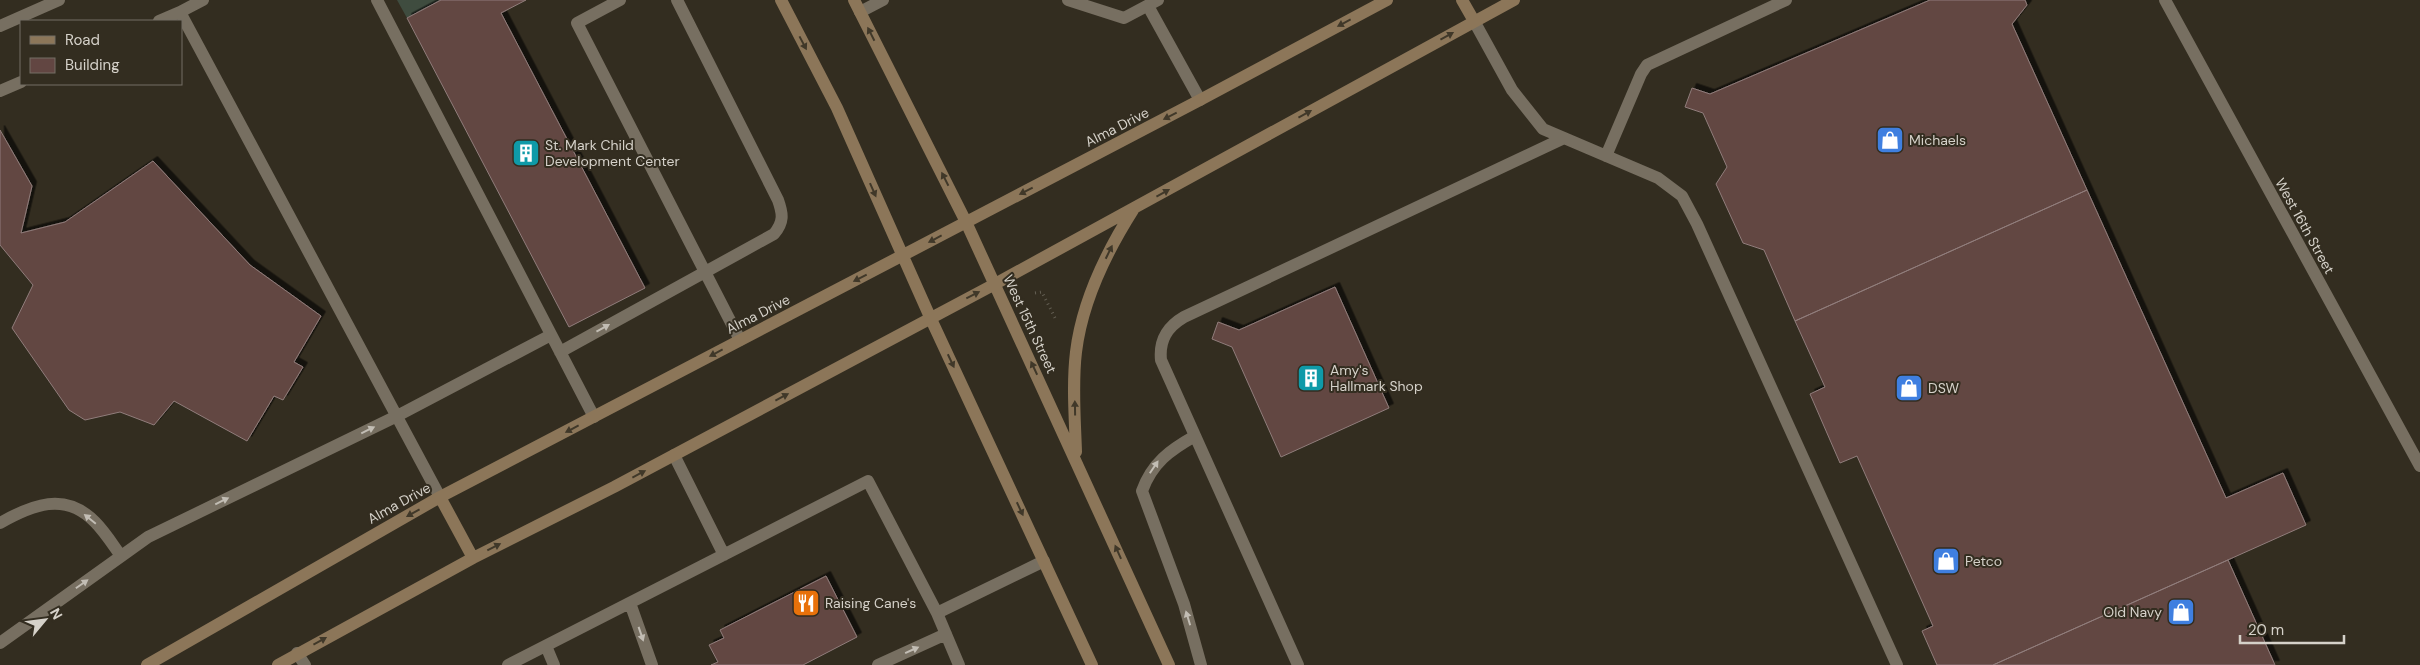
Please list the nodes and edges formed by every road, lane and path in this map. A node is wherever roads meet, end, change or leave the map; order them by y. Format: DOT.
graph roads {
  1 [pos="59,0"];
  2 [pos="203,0"];
  3 [pos="377,0"];
  4 [pos="620,0"];
  5 [pos="677,0"];
  6 [pos="780,0"];
  7 [pos="854,0"];
  8 [pos="883,0"];
  9 [pos="1068,0"];
  10 [pos="1387,0"];
  11 [pos="1462,0"];
  12 [pos="1514,0"];
  13 [pos="1786,0"];
  14 [pos="2165,0"];
  15 [pos="1153,3"];
  16 [pos="180,12"];
  17 [pos="860,12"];
  18 [pos="161,20"];
  19 [pos="1474,21"];
  20 [pos="0,26"];
  21 [pos="20,82"];
  22 [pos="0,92"];
  23 [pos="1200,100"];
  24 [pos="1564,138"];
  25 [pos="1606,156"];
  26 [pos="1134,208"];
  27 [pos="966,222"];
  28 [pos="903,256"];
  29 [pos="705,271"];
  30 [pos="995,284"];
  31 [pos="1034,293"];
  32 [pos="930,318"];
  33 [pos="1058,324"];
  34 [pos="551,335"];
  35 [pos="740,340"];
  36 [pos="560,352"];
  37 [pos="397,416"];
  38 [pos="594,417"];
  39 [pos="1195,436"];
  40 [pos="674,455"];
  41 [pos="1076,457"];
  42 [pos="2420,466"];
  43 [pos="440,497"];
  44 [pos="0,523"];
  45 [pos="724,555"];
  46 [pos="121,556"];
  47 [pos="473,558"];
  48 [pos="1044,561"];
  49 [pos="630,603"];
  50 [pos="937,613"];
  51 [pos="946,634"];
  52 [pos="0,643"];
  53 [pos="546,646"];
  54 [pos="297,653"];
  55 [pos="147,665"];
  56 [pos="278,665"];
  57 [pos="305,665"];
  58 [pos="508,665"];
  59 [pos="554,665"];
  60 [pos="652,665"];
  61 [pos="878,665"];
  62 [pos="959,665"];
  63 [pos="1092,665"];
  64 [pos="1169,665"];
  65 [pos="1201,665"];
  66 [pos="1298,665"];
  67 [pos="1897,665"];
  1 -- 20 [label="street"];
  2 -- 16 [label="street"];
  3 -- 34 [label="street"];
  4 -- 29 [label="street"];
  5 -- 29 [label="street"];
  6 -- 28 [label="main road, one-way"];
  7 -- 17 [label="main road, West 15th Street"];
  8 -- 17 [label="street"];
  9 -- 15 [label="street"];
  10 -- 23 [label="main road, Alma Drive, one-way"];
  11 -- 19 [label="main road"];
  12 -- 19 [label="main road"];
  13 -- 25 [label="street"];
  14 -- 42 [label="street, West 16th Street"];
  15 -- 23 [label="street"];
  16 -- 18 [label="street"];
  16 -- 37 [label="street"];
  27 -- 17 [label="main road, West 15th Street, one-way"];
  19 -- 24 [label="street"];
  26 -- 19 [label="main road, one-way"];
  21 -- 22 [label="street"];
  23 -- 27 [label="main road, Alma Drive, one-way"];
  24 -- 25 [label="street"];
  24 -- 39 [label="street"];
  25 -- 67 [label="street"];
  26 -- 30 [label="main road"];
  41 -- 26 [label="main road, one-way"];
  27 -- 28 [label="main road, Alma Drive, one-way"];
  27 -- 30 [label="main road, West 15th Street"];
  28 -- 32 [label="main road"];
  28 -- 35 [label="main road, Alma Drive, one-way"];
  29 -- 35 [label="street"];
  36 -- 29 [label="street, one-way"];
  32 -- 30 [label="main road, one-way"];
  41 -- 30 [label="main road, West 15th Street, one-way"];
  31 -- 33 [label="path"];
  40 -- 32 [label="main road, one-way"];
  32 -- 48 [label="main road, one-way"];
  34 -- 36 [label="street"];
  34 -- 37 [label="street"];
  35 -- 38 [label="main road, Alma Drive, one-way"];
  36 -- 38 [label="street"];
  37 -- 43 [label="street"];
  46 -- 37 [label="street, one-way"];
  38 -- 43 [label="main road, Alma Drive, one-way"];
  65 -- 39 [label="street, one-way"];
  39 -- 66 [label="street"];
  40 -- 45 [label="street"];
  47 -- 40 [label="main road, one-way"];
  64 -- 41 [label="main road, West 15th Street, one-way"];
  43 -- 47 [label="main road"];
  43 -- 55 [label="main road, Alma Drive, one-way"];
  46 -- 44 [label="street, one-way"];
  45 -- 49 [label="street"];
  45 -- 50 [label="street"];
  52 -- 46 [label="street, one-way"];
  54 -- 47 [label="main road, one-way"];
  48 -- 50 [label="street"];
  48 -- 63 [label="main road"];
  49 -- 53 [label="street"];
  49 -- 60 [label="street, one-way"];
  50 -- 51 [label="street"];
  61 -- 51 [label="street, one-way"];
  51 -- 62 [label="street"];
  53 -- 58 [label="street"];
  53 -- 59 [label="street"];
  54 -- 56 [label="main road"];
  54 -- 57 [label="street"];
}
